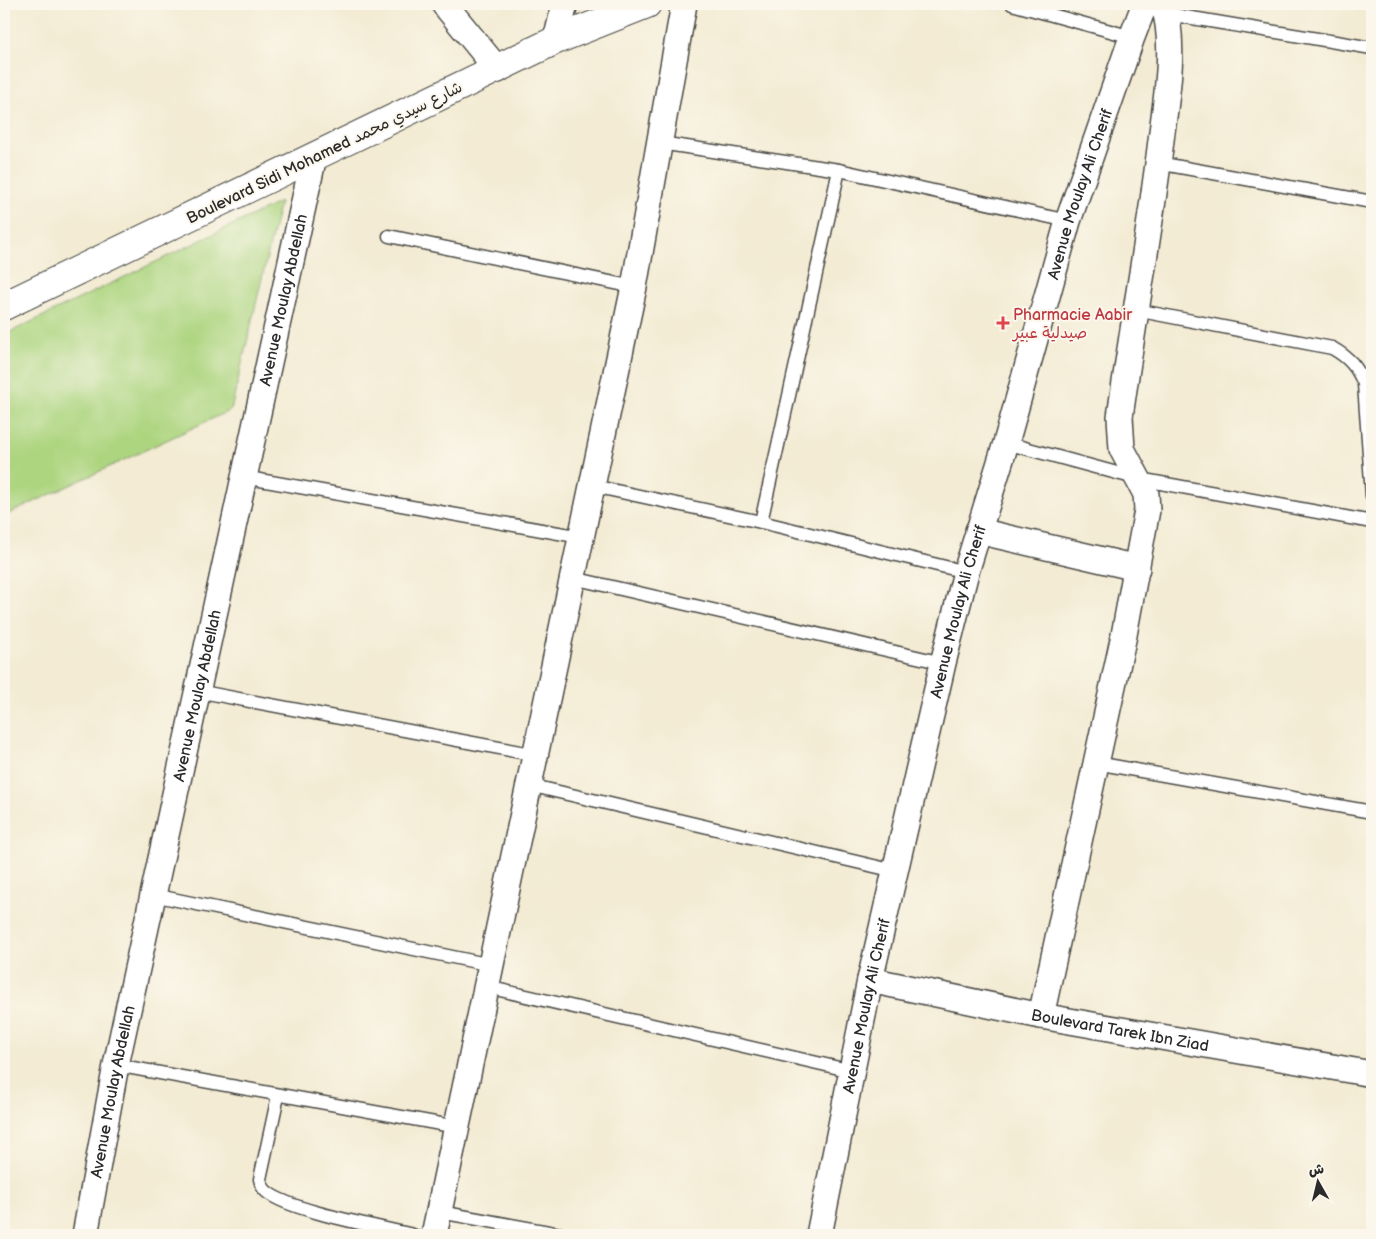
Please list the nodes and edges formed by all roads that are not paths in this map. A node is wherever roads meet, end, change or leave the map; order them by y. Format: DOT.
graph roads {
  1 [pos="444,4"];
  2 [pos="565,4"];
  3 [pos="647,4"];
  4 [pos="684,4"];
  5 [pos="1012,4"];
  6 [pos="1155,8"];
  7 [pos="1132,38"];
  8 [pos="556,40"];
  9 [pos="1372,48"];
  10 [pos="498,70"];
  11 [pos="660,143"];
  12 [pos="314,156"];
  13 [pos="1158,163"];
  14 [pos="839,170"];
  15 [pos="1372,202"];
  16 [pos="1068,221"];
  17 [pos="389,236"];
  18 [pos="634,287"];
  19 [pos="4,306"];
  20 [pos="1136,310"];
  21 [pos="1006,444"];
  22 [pos="243,478"];
  23 [pos="1139,479"];
  24 [pos="593,486"];
  25 [pos="1372,496"];
  26 [pos="761,522"];
  27 [pos="1372,522"];
  28 [pos="978,531"];
  29 [pos="581,537"];
  30 [pos="1137,568"];
  31 [pos="966,572"];
  32 [pos="573,578"];
  33 [pos="943,663"];
  34 [pos="197,690"];
  35 [pos="536,755"];
  36 [pos="1096,764"];
  37 [pos="529,785"];
  38 [pos="1372,812"];
  39 [pos="894,871"];
  40 [pos="153,895"];
  41 [pos="489,976"];
  42 [pos="870,980"];
  43 [pos="1041,1016"];
  44 [pos="116,1065"];
  45 [pos="852,1071"];
  46 [pos="1372,1074"];
  47 [pos="278,1096"];
  48 [pos="457,1127"];
  49 [pos="437,1224"];
  50 [pos="85,1235"];
  51 [pos="413,1235"];
  52 [pos="565,1235"];
  53 [pos="819,1235"];
  1 -- 10 [label="street"];
  2 -- 8 [label="street"];
  3 -- 8 [label="main road, Boulevard Sidi Mohamed شارع سيدي محمد"];
  4 -- 11 [label="street"];
  5 -- 7 [label="lane"];
  6 -- 7 [label="street, Avenue Moulay Ali Cherif"];
  6 -- 9 [label="lane"];
  6 -- 13 [label="street"];
  7 -- 16 [label="street, Avenue Moulay Ali Cherif"];
  8 -- 10 [label="main road, Boulevard Sidi Mohamed شارع سيدي محمد"];
  10 -- 12 [label="main road, Boulevard Sidi Mohamed شارع سيدي محمد"];
  11 -- 14 [label="lane"];
  11 -- 18 [label="street"];
  12 -- 19 [label="main road, Boulevard Sidi Mohamed شارع سيدي محمد"];
  12 -- 22 [label="street, Avenue Moulay Abdellah"];
  13 -- 15 [label="lane"];
  13 -- 20 [label="street"];
  14 -- 16 [label="lane"];
  14 -- 26 [label="lane"];
  16 -- 21 [label="street, Avenue Moulay Ali Cherif"];
  17 -- 18 [label="lane"];
  18 -- 24 [label="street"];
  20 -- 23 [label="street"];
  20 -- 25 [label="lane"];
  21 -- 23 [label="lane"];
  21 -- 28 [label="street, Avenue Moulay Ali Cherif"];
  22 -- 29 [label="lane"];
  22 -- 34 [label="street, Avenue Moulay Abdellah"];
  23 -- 27 [label="lane"];
  23 -- 30 [label="street"];
  24 -- 26 [label="lane"];
  24 -- 29 [label="street"];
  26 -- 31 [label="lane"];
  28 -- 30 [label="street"];
  28 -- 31 [label="street, Avenue Moulay Ali Cherif"];
  29 -- 32 [label="street"];
  30 -- 36 [label="street"];
  31 -- 33 [label="street, Avenue Moulay Ali Cherif"];
  32 -- 33 [label="lane"];
  32 -- 35 [label="street"];
  33 -- 39 [label="street, Avenue Moulay Ali Cherif"];
  34 -- 35 [label="lane"];
  34 -- 40 [label="street, Avenue Moulay Abdellah"];
  35 -- 37 [label="street"];
  36 -- 38 [label="lane"];
  36 -- 43 [label="street"];
  37 -- 39 [label="lane"];
  37 -- 41 [label="street"];
  39 -- 42 [label="street, Avenue Moulay Ali Cherif"];
  40 -- 41 [label="lane"];
  40 -- 44 [label="street, Avenue Moulay Abdellah"];
  41 -- 45 [label="lane"];
  41 -- 48 [label="street"];
  42 -- 43 [label="street, Boulevard Tarek Ibn Ziad"];
  42 -- 45 [label="street, Avenue Moulay Ali Cherif"];
  43 -- 46 [label="street, Boulevard Tarek Ibn Ziad"];
  44 -- 47 [label="lane"];
  44 -- 50 [label="street, Avenue Moulay Abdellah"];
  45 -- 53 [label="street, Avenue Moulay Ali Cherif"];
  47 -- 48 [label="lane"];
  47 -- 51 [label="lane"];
  48 -- 49 [label="street"];
  49 -- 52 [label="lane"];
}
